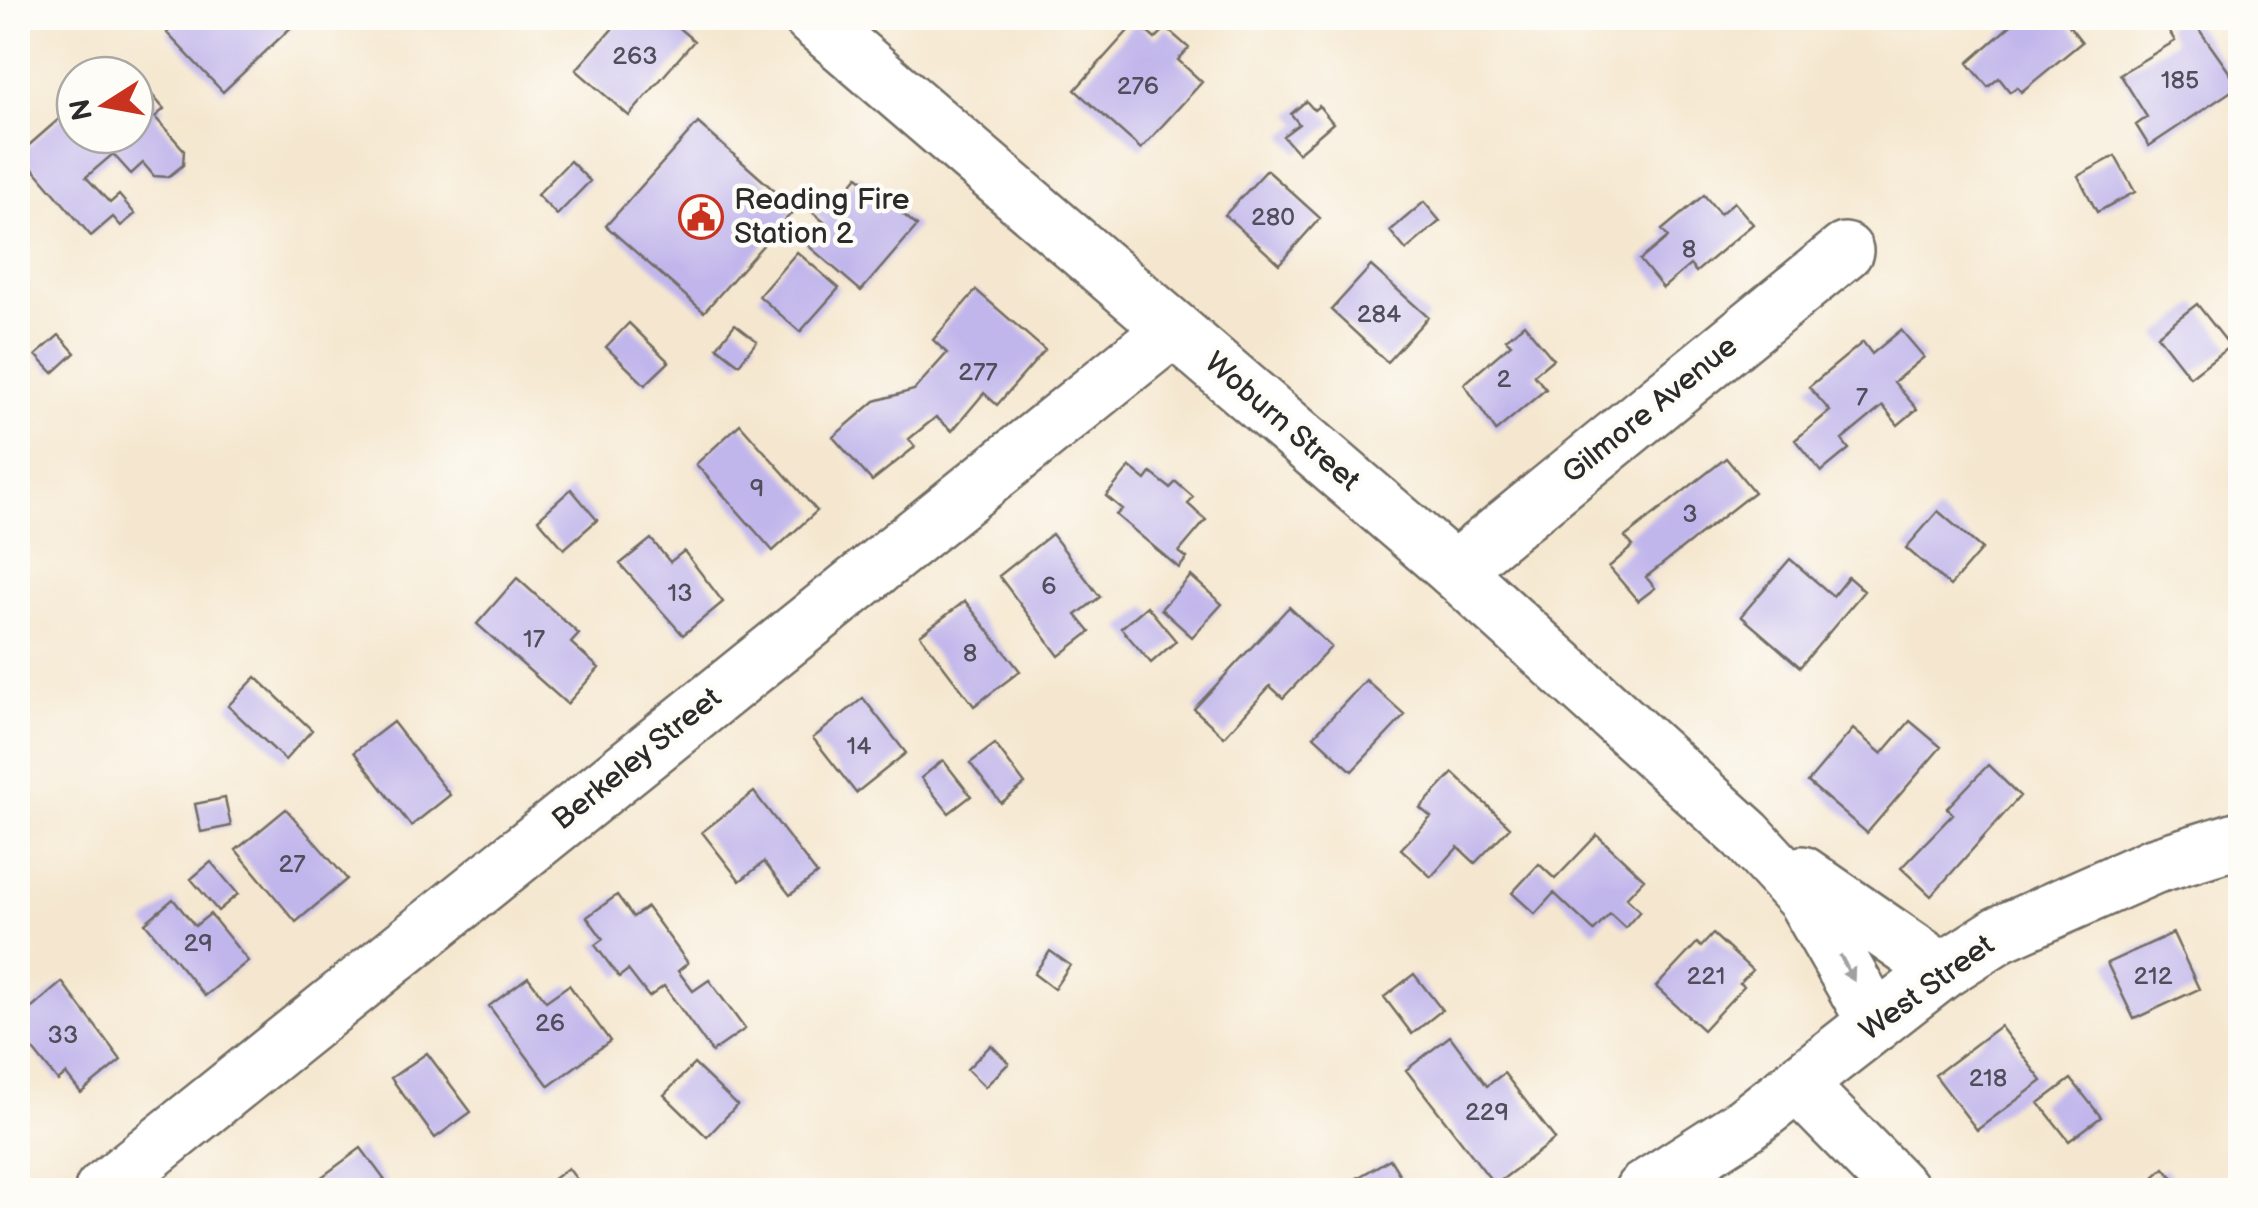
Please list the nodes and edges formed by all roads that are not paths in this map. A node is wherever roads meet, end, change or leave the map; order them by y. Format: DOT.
graph roads {
  1 [pos="812,18"];
  2 [pos="1846,251"];
  3 [pos="1173,330"];
  4 [pos="1454,570"];
  5 [pos="1746,835"];
  6 [pos="2240,840"];
  7 [pos="1942,971"];
  8 [pos="1876,1023"];
  9 [pos="1798,1085"];
  10 [pos="103,1190"];
  11 [pos="1643,1190"];
  12 [pos="1901,1190"];
  1 -- 3 [label="street, Woburn Street"];
  2 -- 4 [label="street, Gilmore Avenue"];
  3 -- 4 [label="street, Woburn Street"];
  3 -- 10 [label="street, Berkeley Street"];
  4 -- 5 [label="street, Woburn Street"];
  5 -- 7 [label="street, Woburn Street"];
  5 -- 8 [label="street, Woburn Street, one-way"];
  6 -- 7 [label="street, West Street"];
  7 -- 8 [label="street, West Street"];
  8 -- 9 [label="street, West Street"];
  9 -- 11 [label="street, West Street"];
  9 -- 12 [label="street"];
}
